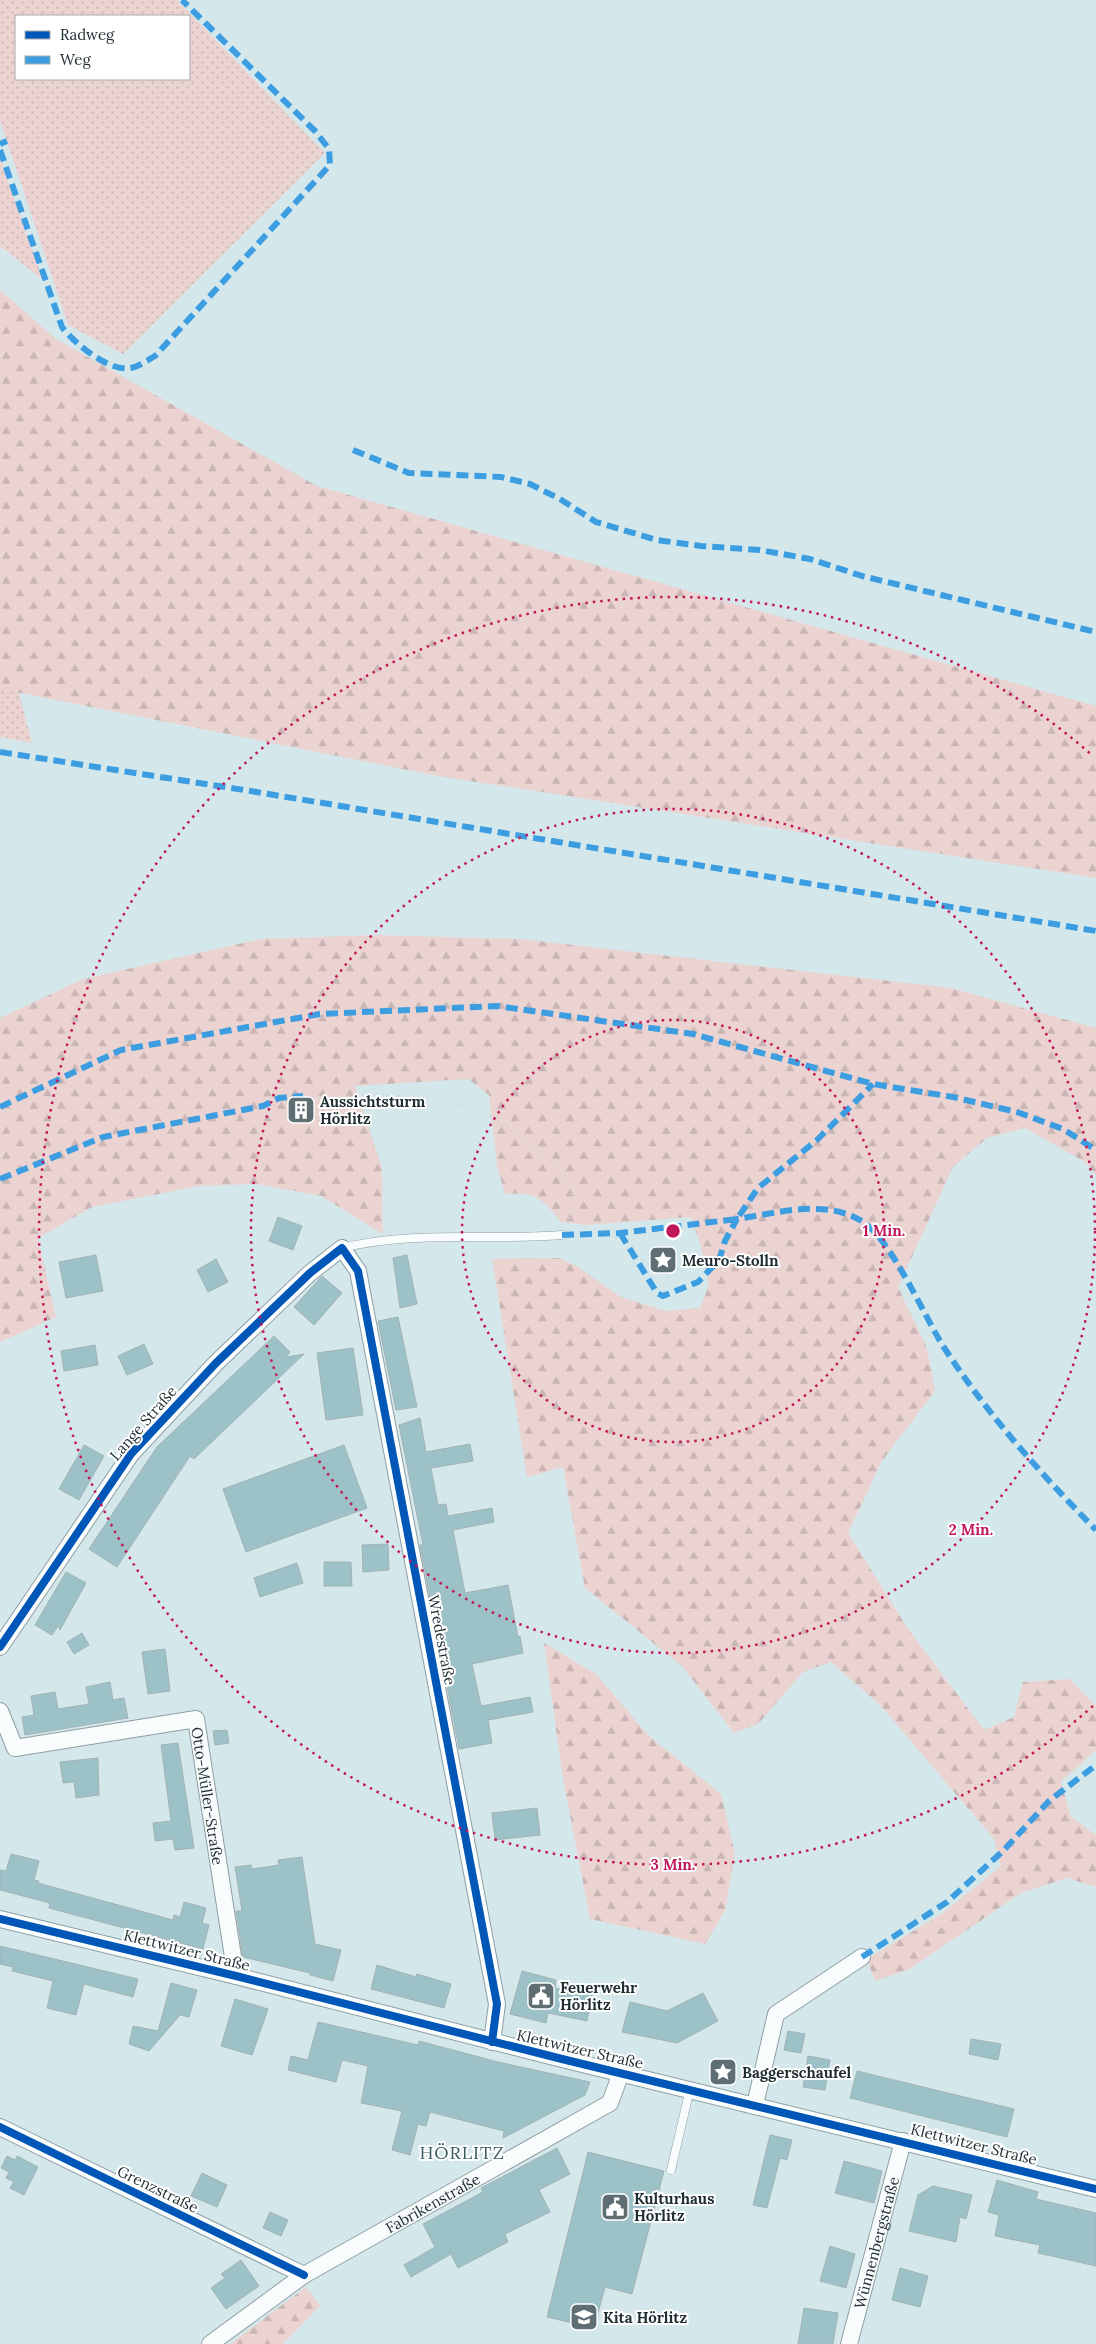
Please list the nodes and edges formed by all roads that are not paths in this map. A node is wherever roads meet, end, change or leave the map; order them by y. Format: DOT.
graph roads {
  1 [pos="562,1235"];
  2 [pos="342,1248"];
  3 [pos="0,1647"];
  4 [pos="0,1711"];
  5 [pos="0,1919"];
  6 [pos="862,1956"];
  7 [pos="236,1976"];
  8 [pos="492,2042"];
  9 [pos="621,2072"];
  10 [pos="690,2089"];
  11 [pos="755,2105"];
  12 [pos="0,2127"];
  13 [pos="903,2141"];
  14 [pos="670,2170"];
  15 [pos="1096,2188"];
  16 [pos="304,2275"];
  17 [pos="210,2344"];
  18 [pos="849,2344"];
  1 -- 2 [label="lane"];
  2 -- 3 [label="street, Lange Straße"];
  2 -- 8 [label="street, Wredestraße"];
  4 -- 7 [label="street, Otto-Müller-Straße"];
  5 -- 7 [label="street, Klettwitzer Straße"];
  6 -- 11 [label="street"];
  7 -- 8 [label="street, Klettwitzer Straße"];
  8 -- 9 [label="street, Klettwitzer Straße"];
  9 -- 10 [label="street, Klettwitzer Straße"];
  9 -- 16 [label="street, Fabrikenstraße"];
  10 -- 11 [label="street, Klettwitzer Straße"];
  10 -- 14 [label="lane"];
  11 -- 13 [label="street, Klettwitzer Straße"];
  12 -- 16 [label="street, Grenzstraße"];
  13 -- 15 [label="street, Klettwitzer Straße"];
  13 -- 18 [label="street, Wünnenbergstraße"];
  16 -- 17 [label="street, Fabrikenstraße"];
}
